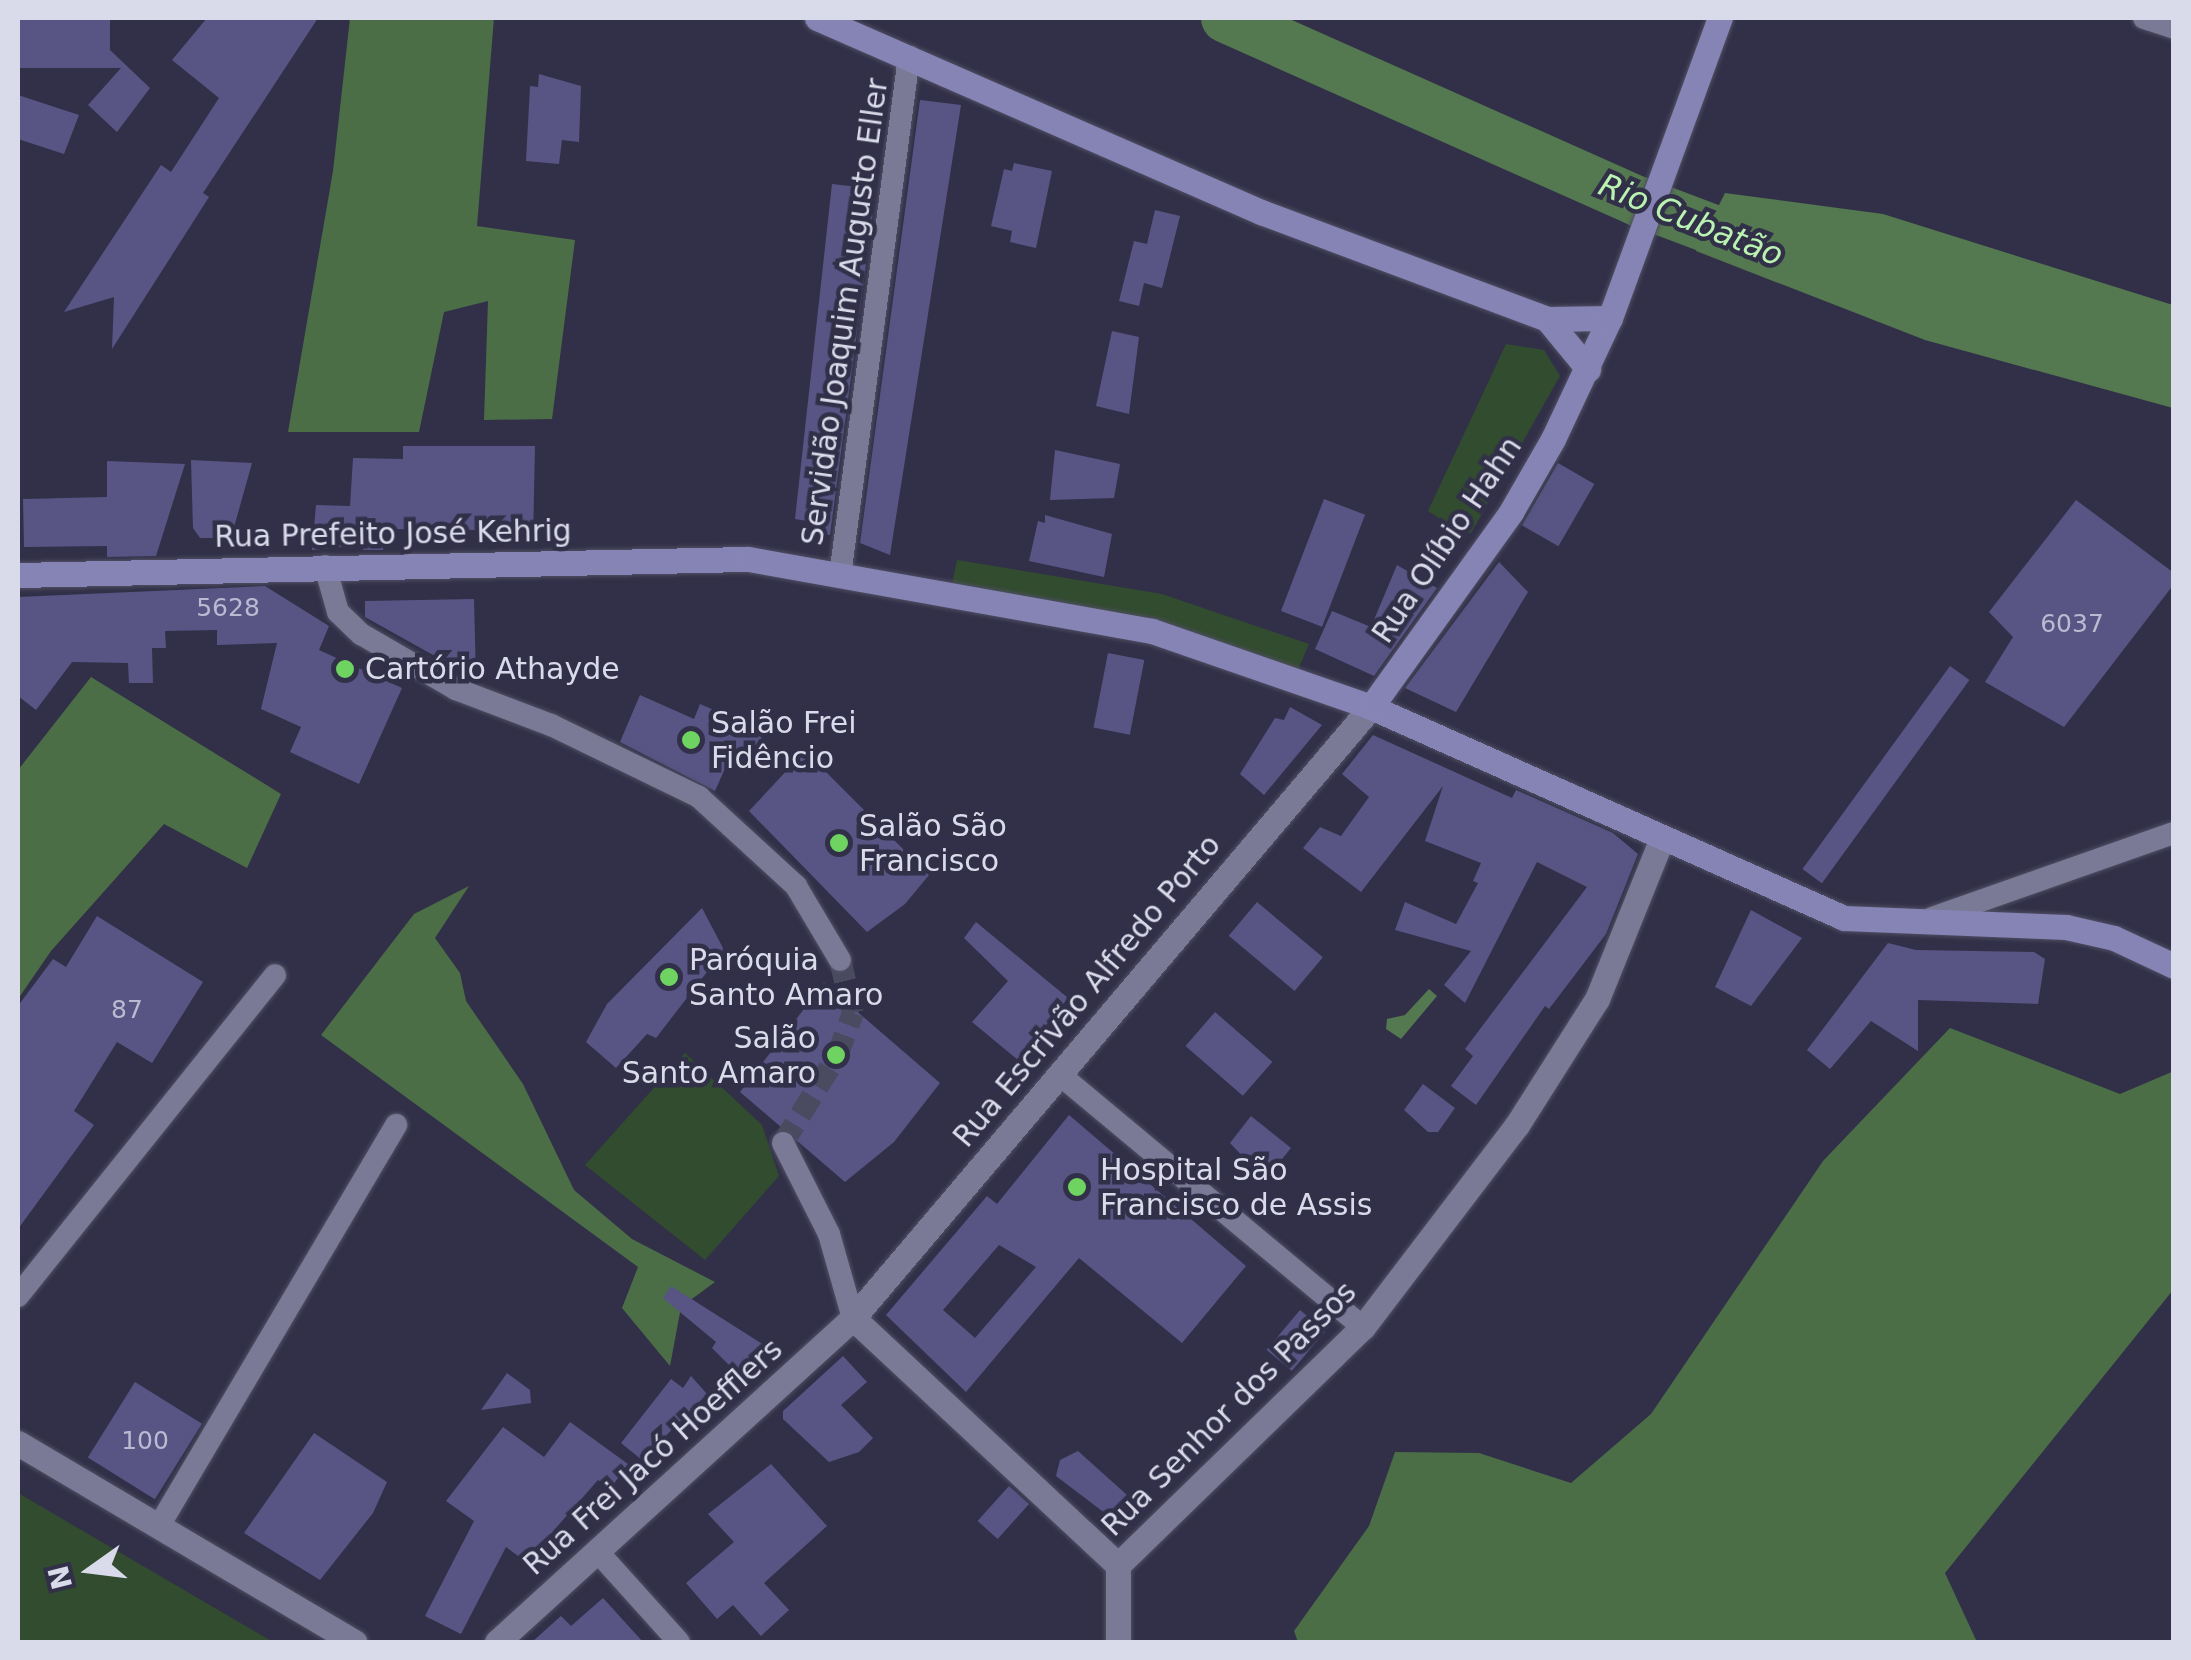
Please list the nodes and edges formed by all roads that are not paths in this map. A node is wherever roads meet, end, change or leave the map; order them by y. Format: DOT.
graph roads {
  1 [pos="817,18"];
  2 [pos="1720,18"];
  3 [pos="2144,18"];
  4 [pos="2174,28"];
  5 [pos="909,56"];
  6 [pos="1613,307"];
  7 [pos="1547,319"];
  8 [pos="1588,369"];
  9 [pos="324,566"];
  10 [pos="18,575"];
  11 [pos="840,576"];
  12 [pos="1371,706"];
  13 [pos="2174,833"];
  14 [pos="1662,838"];
  15 [pos="1932,918"];
  16 [pos="840,960"];
  17 [pos="2174,966"];
  18 [pos="274,975"];
  19 [pos="1060,1074"];
  20 [pos="396,1125"];
  21 [pos="783,1143"];
  22 [pos="18,1296"];
  23 [pos="853,1318"];
  24 [pos="1364,1327"];
  25 [pos="18,1444"];
  26 [pos="158,1526"];
  27 [pos="597,1551"];
  28 [pos="1118,1565"];
  29 [pos="355,1642"];
  30 [pos="497,1642"];
  31 [pos="680,1642"];
  32 [pos="1118,1642"];
  1 -- 5 [label="main road"];
  2 -- 6 [label="main road, Rua Olíbio Hahn"];
  3 -- 4 [label="street"];
  5 -- 7 [label="main road"];
  5 -- 11 [label="street, Servidão Joaquim Augusto Eller"];
  6 -- 7 [label="main road"];
  6 -- 8 [label="main road, Rua Olíbio Hahn"];
  7 -- 8 [label="main road"];
  8 -- 12 [label="main road, Rua Olíbio Hahn"];
  9 -- 10 [label="main road, Rua Prefeito José Kehrig"];
  9 -- 11 [label="main road, Rua Prefeito José Kehrig"];
  9 -- 16 [label="street"];
  11 -- 12 [label="main road, Rua Prefeito José Kehrig"];
  12 -- 14 [label="main road, Rua Prefeito José Kehrig"];
  12 -- 19 [label="street, Rua Escrivão Alfredo Porto"];
  13 -- 15 [label="street"];
  14 -- 15 [label="main road, Rua Prefeito José Kehrig"];
  14 -- 24 [label="street, Rua Senhor dos Passos"];
  15 -- 17 [label="main road, Rua Prefeito José Kehrig"];
  18 -- 22 [label="street"];
  19 -- 23 [label="street, Rua Escrivão Alfredo Porto"];
  19 -- 24 [label="street"];
  20 -- 26 [label="street"];
  21 -- 23 [label="street"];
  23 -- 27 [label="street, Rua Frei Jacó Hoefflers"];
  23 -- 28 [label="street"];
  24 -- 28 [label="street, Rua Senhor dos Passos"];
  25 -- 26 [label="street"];
  26 -- 29 [label="street"];
  27 -- 30 [label="street, Rua Frei Jacó Hoefflers"];
  27 -- 31 [label="street"];
  28 -- 32 [label="street"];
}
